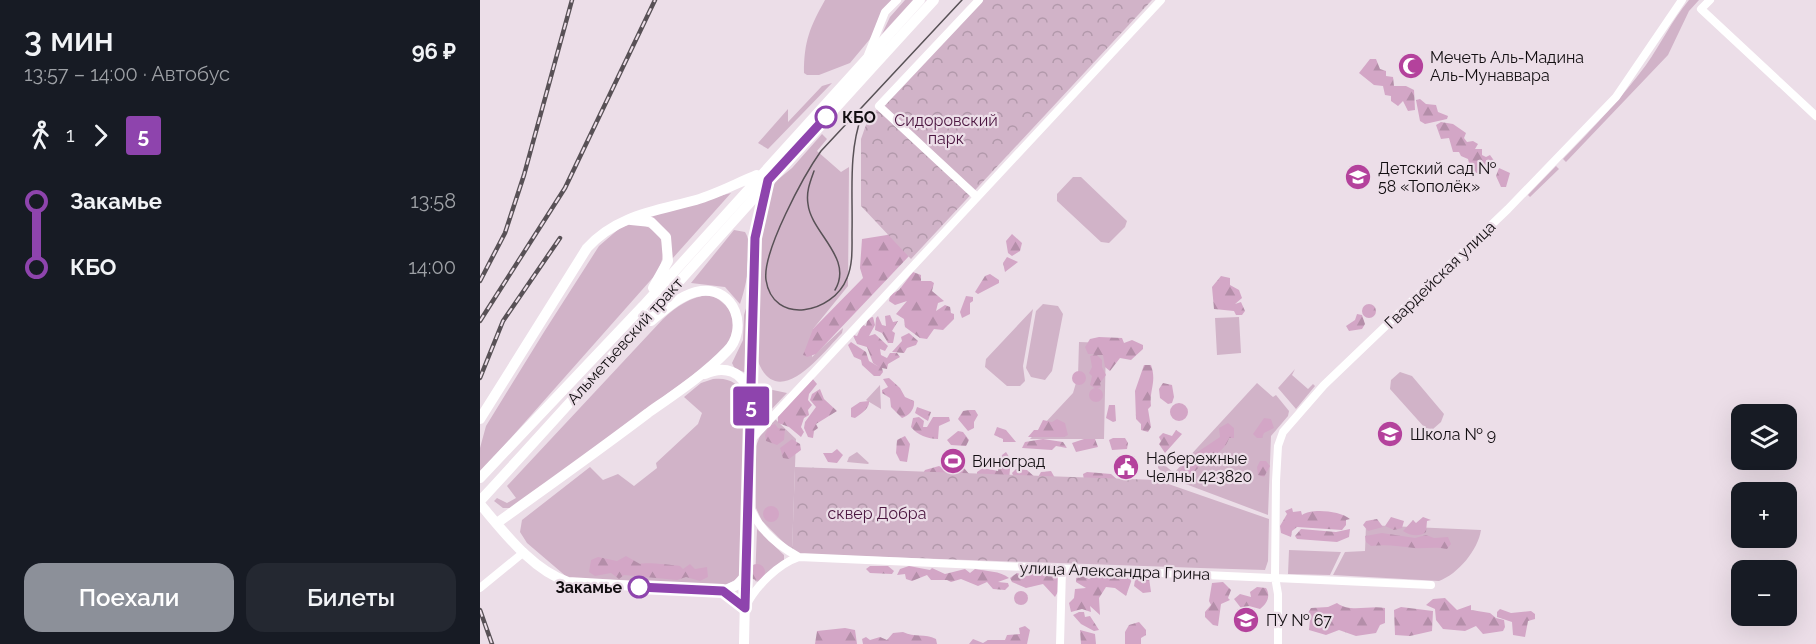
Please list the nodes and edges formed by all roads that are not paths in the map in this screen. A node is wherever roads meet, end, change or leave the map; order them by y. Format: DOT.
graph roads {
  1 [pos="897,0"];
  2 [pos="920,0"];
  3 [pos="934,0"];
  4 [pos="979,0"];
  5 [pos="1161,0"];
  6 [pos="1682,0"];
  7 [pos="1710,0"];
  8 [pos="867,58"];
  9 [pos="1816,116"];
  10 [pos="765,176"];
  11 [pos="977,197"];
  12 [pos="619,222"];
  13 [pos="643,306"];
  14 [pos="634,334"];
  15 [pos="697,377"];
  16 [pos="751,411"];
  17 [pos="480,420"];
  18 [pos="750,441"];
  19 [pos="480,478"];
  20 [pos="748,501"];
  21 [pos="480,503"];
  22 [pos="497,523"];
  23 [pos="524,552"];
  24 [pos="799,557"];
  25 [pos="1062,569"];
  26 [pos="746,575"];
  27 [pos="1275,577"];
  28 [pos="765,582"];
  29 [pos="1431,585"];
  30 [pos="480,588"];
  31 [pos="723,591"];
  32 [pos="746,592"];
  33 [pos="745,608"];
  34 [pos="744,644"];
  35 [pos="1060,644"];
  36 [pos="1278,644"];
  1 -- 8 [label="street"];
  2 -- 8 [label="main road"];
  3 -- 10 [label="main road"];
  4 -- 11 [label="street"];
  5 -- 11 [label="street"];
  6 -- 27 [label="street, Гвардейская улица"];
  7 -- 9 [label="street"];
  8 -- 10 [label="main road"];
  10 -- 12 [label="main road"];
  10 -- 13 [label="main road, Альметьевский тракт"];
  10 -- 14 [label="main road, Альметьевский тракт"];
  10 -- 16 [label="main road"];
  11 -- 18 [label="street"];
  12 -- 13 [label="main road"];
  12 -- 17 [label="main road"];
  13 -- 19 [label="main road, Альметьевский тракт"];
  14 -- 15 [label="main road"];
  14 -- 21 [label="main road, Альметьевский тракт"];
  15 -- 16 [label="main road"];
  15 -- 22 [label="main road"];
  16 -- 18 [label="main road"];
  18 -- 20 [label="main road"];
  20 -- 24 [label="street"];
  20 -- 26 [label="main road"];
  21 -- 22 [label="main road"];
  22 -- 23 [label="main road"];
  23 -- 30 [label="street"];
  23 -- 31 [label="main road"];
  24 -- 25 [label="street, улица Александра Грина"];
  24 -- 28 [label="street"];
  25 -- 27 [label="street, улица Александра Грина"];
  25 -- 35 [label="street"];
  26 -- 31 [label="main road"];
  26 -- 32 [label="main road"];
  27 -- 29 [label="street, улица Александра Грина"];
  27 -- 36 [label="street, Гвардейская улица"];
  28 -- 32 [label="street"];
  28 -- 33 [label="street"];
  31 -- 32 [label="street"];
  31 -- 33 [label="main road"];
  32 -- 33 [label="main road"];
  33 -- 34 [label="main road"];
}
